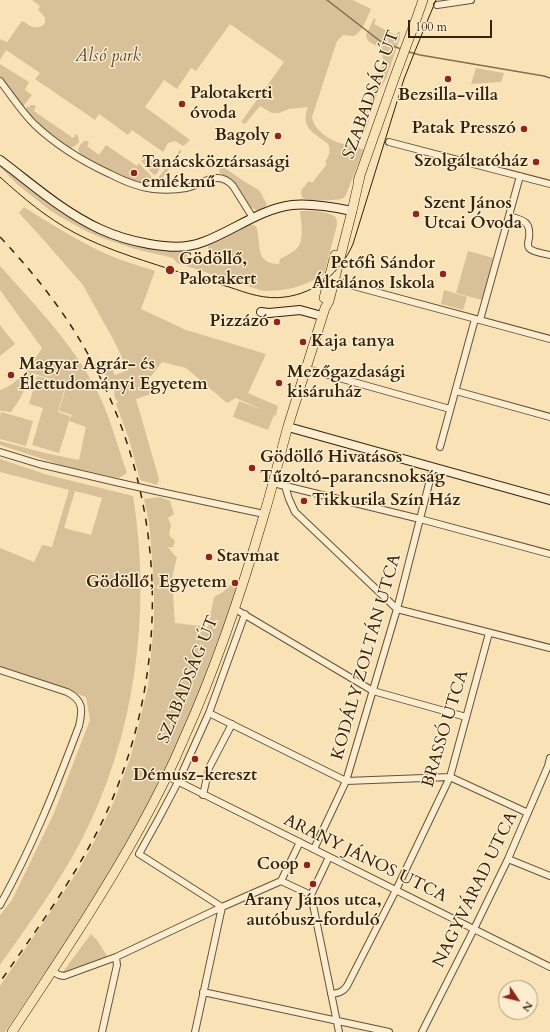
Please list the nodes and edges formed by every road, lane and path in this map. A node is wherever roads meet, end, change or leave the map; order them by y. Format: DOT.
graph roads {
  1 [pos="423,0"];
  2 [pos="471,0"];
  3 [pos="437,5"];
  4 [pos="0,81"];
  5 [pos="389,142"];
  6 [pos="0,160"];
  7 [pos="520,176"];
  8 [pos="550,184"];
  9 [pos="350,211"];
  10 [pos="509,216"];
  11 [pos="253,218"];
  12 [pos="550,255"];
  13 [pos="335,281"];
  14 [pos="261,312"];
  15 [pos="323,312"];
  16 [pos="477,319"];
  17 [pos="550,339"];
  18 [pos="307,369"];
  19 [pos="456,392"];
  20 [pos="450,409"];
  21 [pos="550,417"];
  22 [pos="288,427"];
  23 [pos="440,447"];
  24 [pos="0,452"];
  25 [pos="433,468"];
  26 [pos="274,483"];
  27 [pos="285,486"];
  28 [pos="550,500"];
  29 [pos="264,514"];
  30 [pos="420,520"];
  31 [pos="550,554"];
  32 [pos="235,609"];
  33 [pos="397,609"];
  34 [pos="245,614"];
  35 [pos="489,633"];
  36 [pos="550,648"];
  37 [pos="0,670"];
  38 [pos="373,691"];
  39 [pos="209,713"];
  40 [pos="466,716"];
  41 [pos="232,724"];
  42 [pos="550,758"];
  43 [pos="549,767"];
  44 [pos="167,776"];
  45 [pos="450,777"];
  46 [pos="346,781"];
  47 [pos="178,782"];
  48 [pos="203,795"];
  49 [pos="528,813"];
  50 [pos="300,842"];
  51 [pos="314,849"];
  52 [pos="329,857"];
  53 [pos="508,859"];
  54 [pos="550,876"];
  55 [pos="281,881"];
  56 [pos="396,890"];
  57 [pos="310,895"];
  58 [pos="0,905"];
  59 [pos="222,907"];
  60 [pos="474,929"];
  61 [pos="116,956"];
  62 [pos="550,968"];
  63 [pos="51,971"];
  64 [pos="203,992"];
  65 [pos="332,994"];
  66 [pos="336,1021"];
  67 [pos="12,1032"];
  68 [pos="102,1032"];
  69 [pos="195,1032"];
  70 [pos="339,1032"];
  71 [pos="389,1032"];
  72 [pos="422,1032"];
  1 -- 9 [label="main road, SZABADSÁG ÚT"];
  2 -- 3 [label="street"];
  4 -- 11 [label="street"];
  5 -- 7 [label="street"];
  6 -- 11 [label="main road"];
  7 -- 8 [label="street"];
  7 -- 10 [label="street"];
  9 -- 11 [label="main road"];
  9 -- 13 [label="main road, SZABADSÁG ÚT"];
  9 -- 15 [label="main road, SZABADSÁG ÚT"];
  10 -- 12 [label="street"];
  10 -- 16 [label="street"];
  13 -- 15 [label="main road, SZABADSÁG ÚT"];
  13 -- 16 [label="street"];
  14 -- 15 [label="main road"];
  15 -- 18 [label="main road, SZABADSÁG ÚT"];
  16 -- 17 [label="street"];
  16 -- 19 [label="street"];
  18 -- 20 [label="street"];
  18 -- 22 [label="main road, SZABADSÁG ÚT"];
  19 -- 20 [label="street"];
  19 -- 21 [label="street"];
  20 -- 23 [label="street"];
  22 -- 25 [label="main road"];
  22 -- 26 [label="main road, SZABADSÁG ÚT"];
  24 -- 29 [label="street, bridge"];
  25 -- 28 [label="main road"];
  25 -- 30 [label="street, KODÁLY ZOLTÁN UTCA"];
  26 -- 27 [label="street"];
  26 -- 29 [label="main road, SZABADSÁG ÚT"];
  27 -- 30 [label="street"];
  27 -- 33 [label="street"];
  29 -- 32 [label="main road, SZABADSÁG ÚT"];
  30 -- 31 [label="street"];
  30 -- 33 [label="street, KODÁLY ZOLTÁN UTCA"];
  32 -- 34 [label="street"];
  32 -- 44 [label="main road, SZABADSÁG ÚT"];
  33 -- 35 [label="street"];
  33 -- 38 [label="street, KODÁLY ZOLTÁN UTCA"];
  34 -- 38 [label="street"];
  34 -- 39 [label="street, SZABADSÁG ÚT"];
  35 -- 36 [label="street"];
  35 -- 40 [label="street, BRASSÓ UTCA"];
  37 -- 58 [label="street"];
  38 -- 40 [label="street"];
  38 -- 46 [label="street, KODÁLY ZOLTÁN UTCA"];
  39 -- 41 [label="street"];
  39 -- 47 [label="street, SZABADSÁG ÚT"];
  40 -- 45 [label="street, BRASSÓ UTCA"];
  41 -- 46 [label="street"];
  41 -- 48 [label="street"];
  42 -- 43 [label="street, NAGYVÁRAD UTCA"];
  43 -- 49 [label="street, NAGYVÁRAD UTCA"];
  44 -- 47 [label="street, ARANY JÁNOS UTCA"];
  44 -- 63 [label="main road, SZABADSÁG ÚT"];
  45 -- 46 [label="street"];
  45 -- 49 [label="street"];
  45 -- 56 [label="street, BRASSÓ UTCA"];
  46 -- 51 [label="street, KODÁLY ZOLTÁN UTCA"];
  47 -- 48 [label="street, ARANY JÁNOS UTCA"];
  47 -- 59 [label="street, SZABADSÁG ÚT"];
  48 -- 50 [label="street, ARANY JÁNOS UTCA"];
  49 -- 53 [label="street, NAGYVÁRAD UTCA"];
  50 -- 51 [label="street, ARANY JÁNOS UTCA"];
  50 -- 55 [label="street"];
  51 -- 52 [label="street, ARANY JÁNOS UTCA"];
  52 -- 56 [label="street, ARANY JÁNOS UTCA"];
  52 -- 57 [label="street"];
  53 -- 54 [label="street"];
  53 -- 60 [label="street, NAGYVÁRAD UTCA"];
  55 -- 57 [label="street"];
  55 -- 59 [label="street"];
  56 -- 60 [label="street, ARANY JÁNOS UTCA"];
  56 -- 65 [label="street, BRASSÓ UTCA"];
  57 -- 65 [label="street"];
  59 -- 61 [label="street"];
  59 -- 64 [label="street"];
  60 -- 62 [label="street, ARANY JÁNOS UTCA"];
  60 -- 72 [label="street, NAGYVÁRAD UTCA"];
  61 -- 63 [label="street"];
  61 -- 68 [label="street"];
  63 -- 67 [label="main road, SZABADSÁG ÚT"];
  64 -- 66 [label="street"];
  64 -- 69 [label="street"];
  65 -- 66 [label="street"];
  66 -- 70 [label="street"];
  66 -- 71 [label="street"];
}
